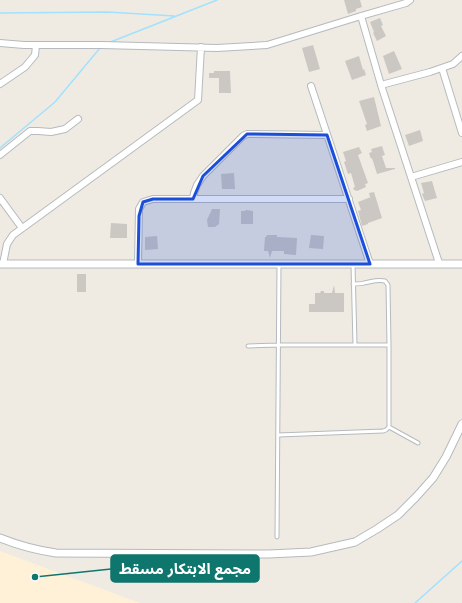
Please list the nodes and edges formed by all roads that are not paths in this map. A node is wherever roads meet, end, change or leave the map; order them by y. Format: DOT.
graph roads {
  1 [pos="410,0"];
  2 [pos="361,16"];
  3 [pos="0,43"];
  4 [pos="36,45"];
  5 [pos="201,47"];
  6 [pos="462,56"];
  7 [pos="442,68"];
  8 [pos="0,84"];
  9 [pos="382,85"];
  10 [pos="311,86"];
  11 [pos="78,119"];
  12 [pos="461,122"];
  13 [pos="462,133"];
  14 [pos="327,135"];
  15 [pos="0,155"];
  16 [pos="462,162"];
  17 [pos="411,177"];
  18 [pos="0,198"];
  19 [pos="193,199"];
  20 [pos="349,199"];
  21 [pos="22,228"];
  22 [pos="439,263"];
  23 [pos="2,264"];
  24 [pos="138,264"];
  25 [pos="279,264"];
  26 [pos="353,264"];
  27 [pos="370,264"];
  28 [pos="462,264"];
  29 [pos="353,284"];
  30 [pos="278,344"];
  31 [pos="355,345"];
  32 [pos="389,345"];
  33 [pos="248,346"];
  34 [pos="462,424"];
  35 [pos="389,428"];
  36 [pos="278,435"];
  37 [pos="418,443"];
  38 [pos="277,537"];
  39 [pos="0,538"];
  1 -- 2 [label="street"];
  2 -- 5 [label="street"];
  2 -- 9 [label="street"];
  3 -- 4 [label="street"];
  4 -- 5 [label="street"];
  4 -- 8 [label="street"];
  5 -- 21 [label="street"];
  6 -- 7 [label="street"];
  7 -- 9 [label="street"];
  7 -- 12 [label="street"];
  9 -- 17 [label="street"];
  10 -- 14 [label="street"];
  11 -- 15 [label="street"];
  12 -- 13 [label="street"];
  14 -- 19 [label="street"];
  14 -- 20 [label="street"];
  16 -- 17 [label="street"];
  17 -- 22 [label="street"];
  18 -- 21 [label="street"];
  19 -- 20 [label="street"];
  19 -- 24 [label="street"];
  20 -- 27 [label="street"];
  21 -- 23 [label="street"];
  22 -- 27 [label="street"];
  22 -- 28 [label="street"];
  23 -- 24 [label="street"];
  24 -- 25 [label="street"];
  25 -- 26 [label="street"];
  25 -- 30 [label="lane"];
  26 -- 27 [label="street"];
  26 -- 29 [label="lane"];
  29 -- 31 [label="lane"];
  29 -- 32 [label="lane"];
  30 -- 31 [label="lane"];
  30 -- 33 [label="lane"];
  30 -- 36 [label="lane"];
  31 -- 32 [label="lane"];
  32 -- 35 [label="lane"];
  34 -- 39 [label="street"];
  35 -- 36 [label="lane"];
  35 -- 37 [label="lane"];
  36 -- 38 [label="lane"];
}
